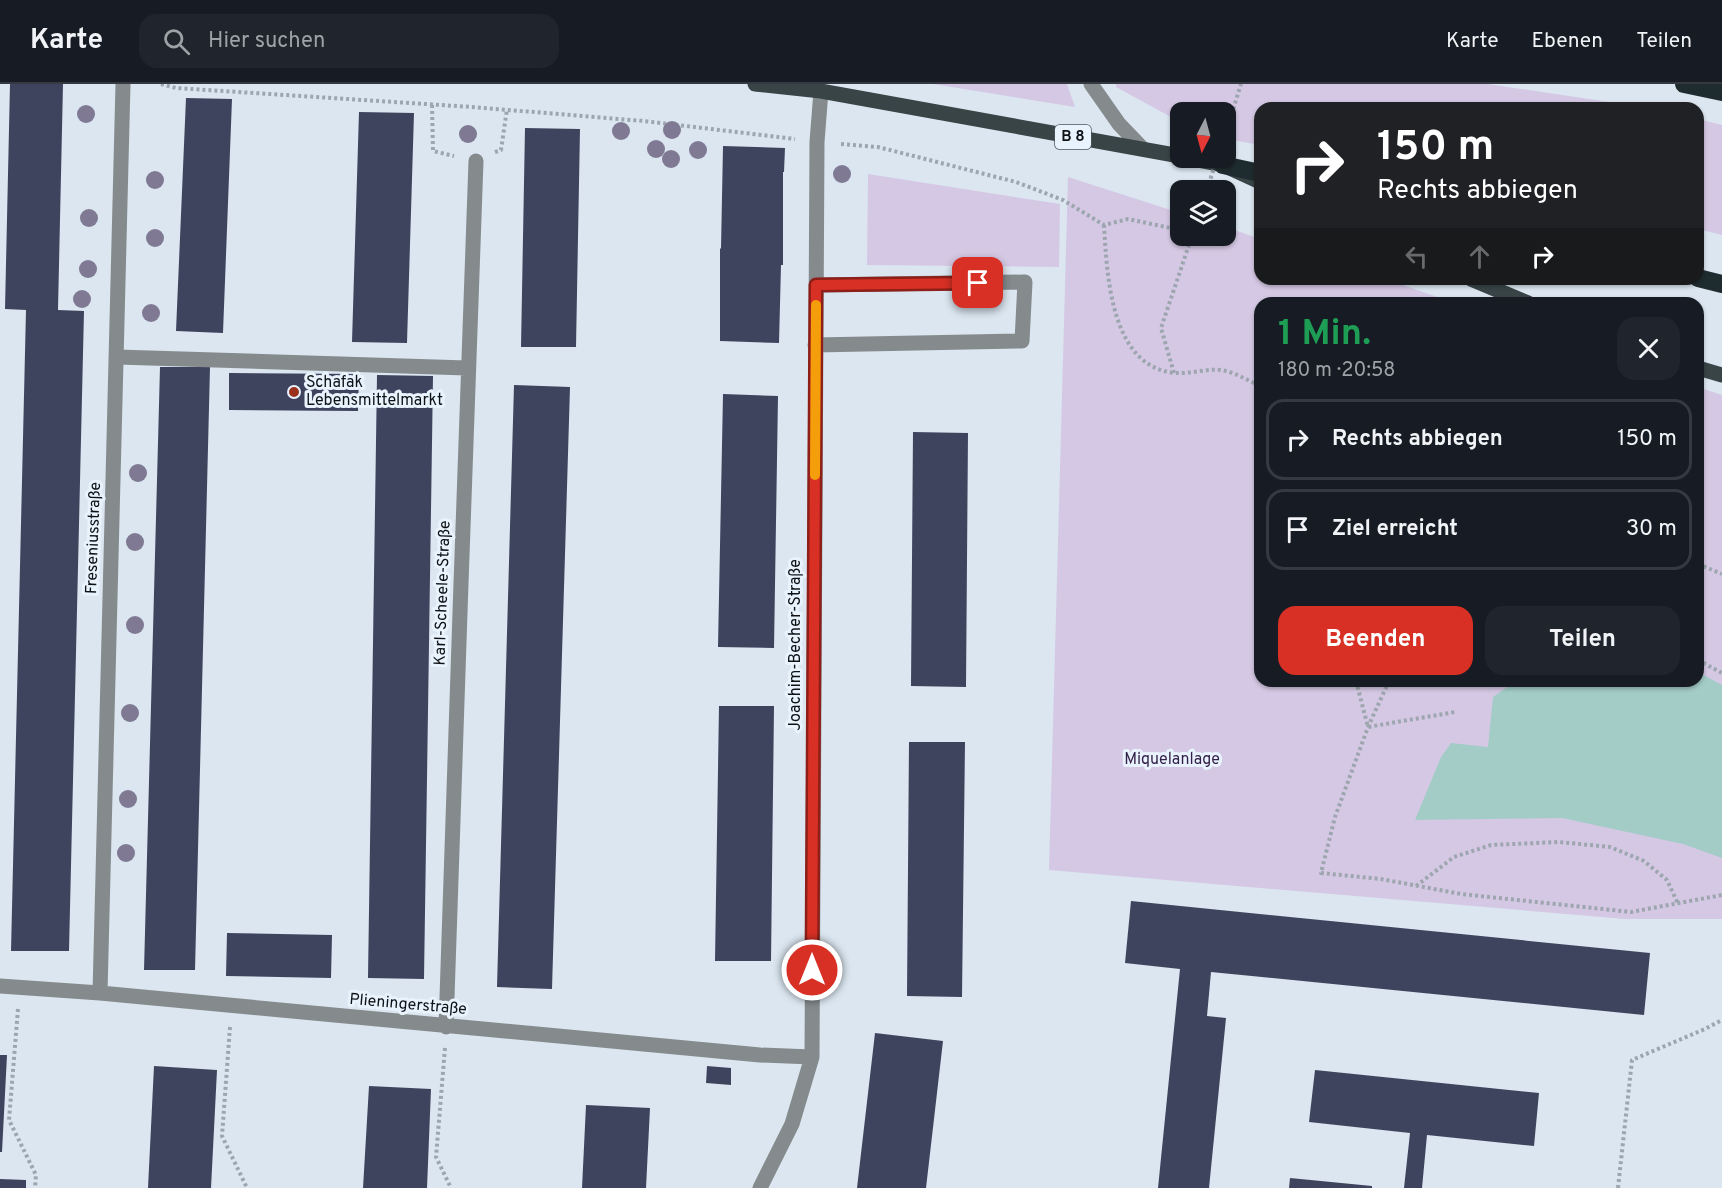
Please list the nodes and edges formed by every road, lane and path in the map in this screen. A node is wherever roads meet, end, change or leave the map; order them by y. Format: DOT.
graph roads {
  1 [pos="123,84"];
  2 [pos="161,84"];
  3 [pos="755,84"];
  4 [pos="1091,84"];
  5 [pos="1241,84"];
  6 [pos="1684,84"];
  7 [pos="821,91"];
  8 [pos="1722,93"];
  9 [pos="1235,102"];
  10 [pos="432,105"];
  11 [pos="507,109"];
  12 [pos="795,139"];
  13 [pos="817,142"];
  14 [pos="1143,149"];
  15 [pos="1170,154"];
  16 [pos="476,161"];
  17 [pos="1236,166"];
  18 [pos="1233,168"];
  19 [pos="1254,171"];
  20 [pos="1254,179"];
  21 [pos="1104,225"];
  22 [pos="1170,228"];
  23 [pos="1189,246"];
  24 [pos="1704,280"];
  25 [pos="1722,284"];
  26 [pos="816,285"];
  27 [pos="1485,285"];
  28 [pos="1514,297"];
  29 [pos="815,345"];
  30 [pos="117,357"];
  31 [pos="467,368"];
  32 [pos="1704,370"];
  33 [pos="1174,373"];
  34 [pos="1722,375"];
  35 [pos="1254,383"];
  36 [pos="1704,566"];
  37 [pos="1722,574"];
  38 [pos="1704,663"];
  39 [pos="1722,673"];
  40 [pos="1358,687"];
  41 [pos="1386,687"];
  42 [pos="1455,712"];
  43 [pos="1368,727"];
  44 [pos="1416,886"];
  45 [pos="1722,895"];
  46 [pos="1678,904"];
  47 [pos="0,986"];
  48 [pos="20,988"];
  49 [pos="100,993"];
  50 [pos="232,1006"];
  51 [pos="1722,1020"];
  52 [pos="446,1027"];
  53 [pos="812,1057"];
  54 [pos="35,1188"];
  55 [pos="247,1188"];
  56 [pos="451,1188"];
  57 [pos="760,1188"];
  58 [pos="1618,1188"];
  1 -- 30 [label="street, Freseniusstraße"];
  2 -- 10 [label="path"];
  3 -- 7 [label="main road, B 8"];
  4 -- 14 [label="street"];
  5 -- 9 [label="path"];
  6 -- 8 [label="highway"];
  7 -- 13 [label="street, Joachim-Becher-Straße"];
  7 -- 14 [label="main road, B 8"];
  10 -- 11 [label="path"];
  10 -- 16 [label="path"];
  11 -- 12 [label="path"];
  11 -- 16 [label="path"];
  13 -- 21 [label="path"];
  13 -- 26 [label="street, Joachim-Becher-Straße"];
  14 -- 15 [label="main road, B 8"];
  16 -- 31 [label="street, Karl-Scheele-Straße"];
  17 -- 19 [label="highway"];
  18 -- 20 [label="main road"];
  21 -- 22 [label="path"];
  21 -- 33 [label="path"];
  23 -- 33 [label="path"];
  24 -- 25 [label="highway"];
  26 -- 29 [label="street, Joachim-Becher-Straße"];
  26 -- 29 [label="street"];
  27 -- 28 [label="main road"];
  29 -- 53 [label="street, Joachim-Becher-Straße"];
  30 -- 31 [label="street"];
  30 -- 49 [label="street, Freseniusstraße"];
  31 -- 52 [label="street, Karl-Scheele-Straße"];
  32 -- 34 [label="main road"];
  33 -- 35 [label="path"];
  36 -- 37 [label="path"];
  38 -- 39 [label="path"];
  40 -- 43 [label="path"];
  41 -- 43 [label="path"];
  42 -- 43 [label="path"];
  43 -- 44 [label="path"];
  44 -- 46 [label="path"];
  44 -- 46 [label="path"];
  45 -- 46 [label="path"];
  47 -- 48 [label="street, Plieningerstraße"];
  48 -- 49 [label="street, Plieningerstraße"];
  48 -- 54 [label="path"];
  49 -- 50 [label="street, Plieningerstraße"];
  50 -- 52 [label="street, Plieningerstraße"];
  50 -- 55 [label="path"];
  51 -- 58 [label="path"];
  52 -- 53 [label="street, Plieningerstraße"];
  52 -- 56 [label="path"];
  53 -- 57 [label="street, Joachim-Becher-Straße"];
}
